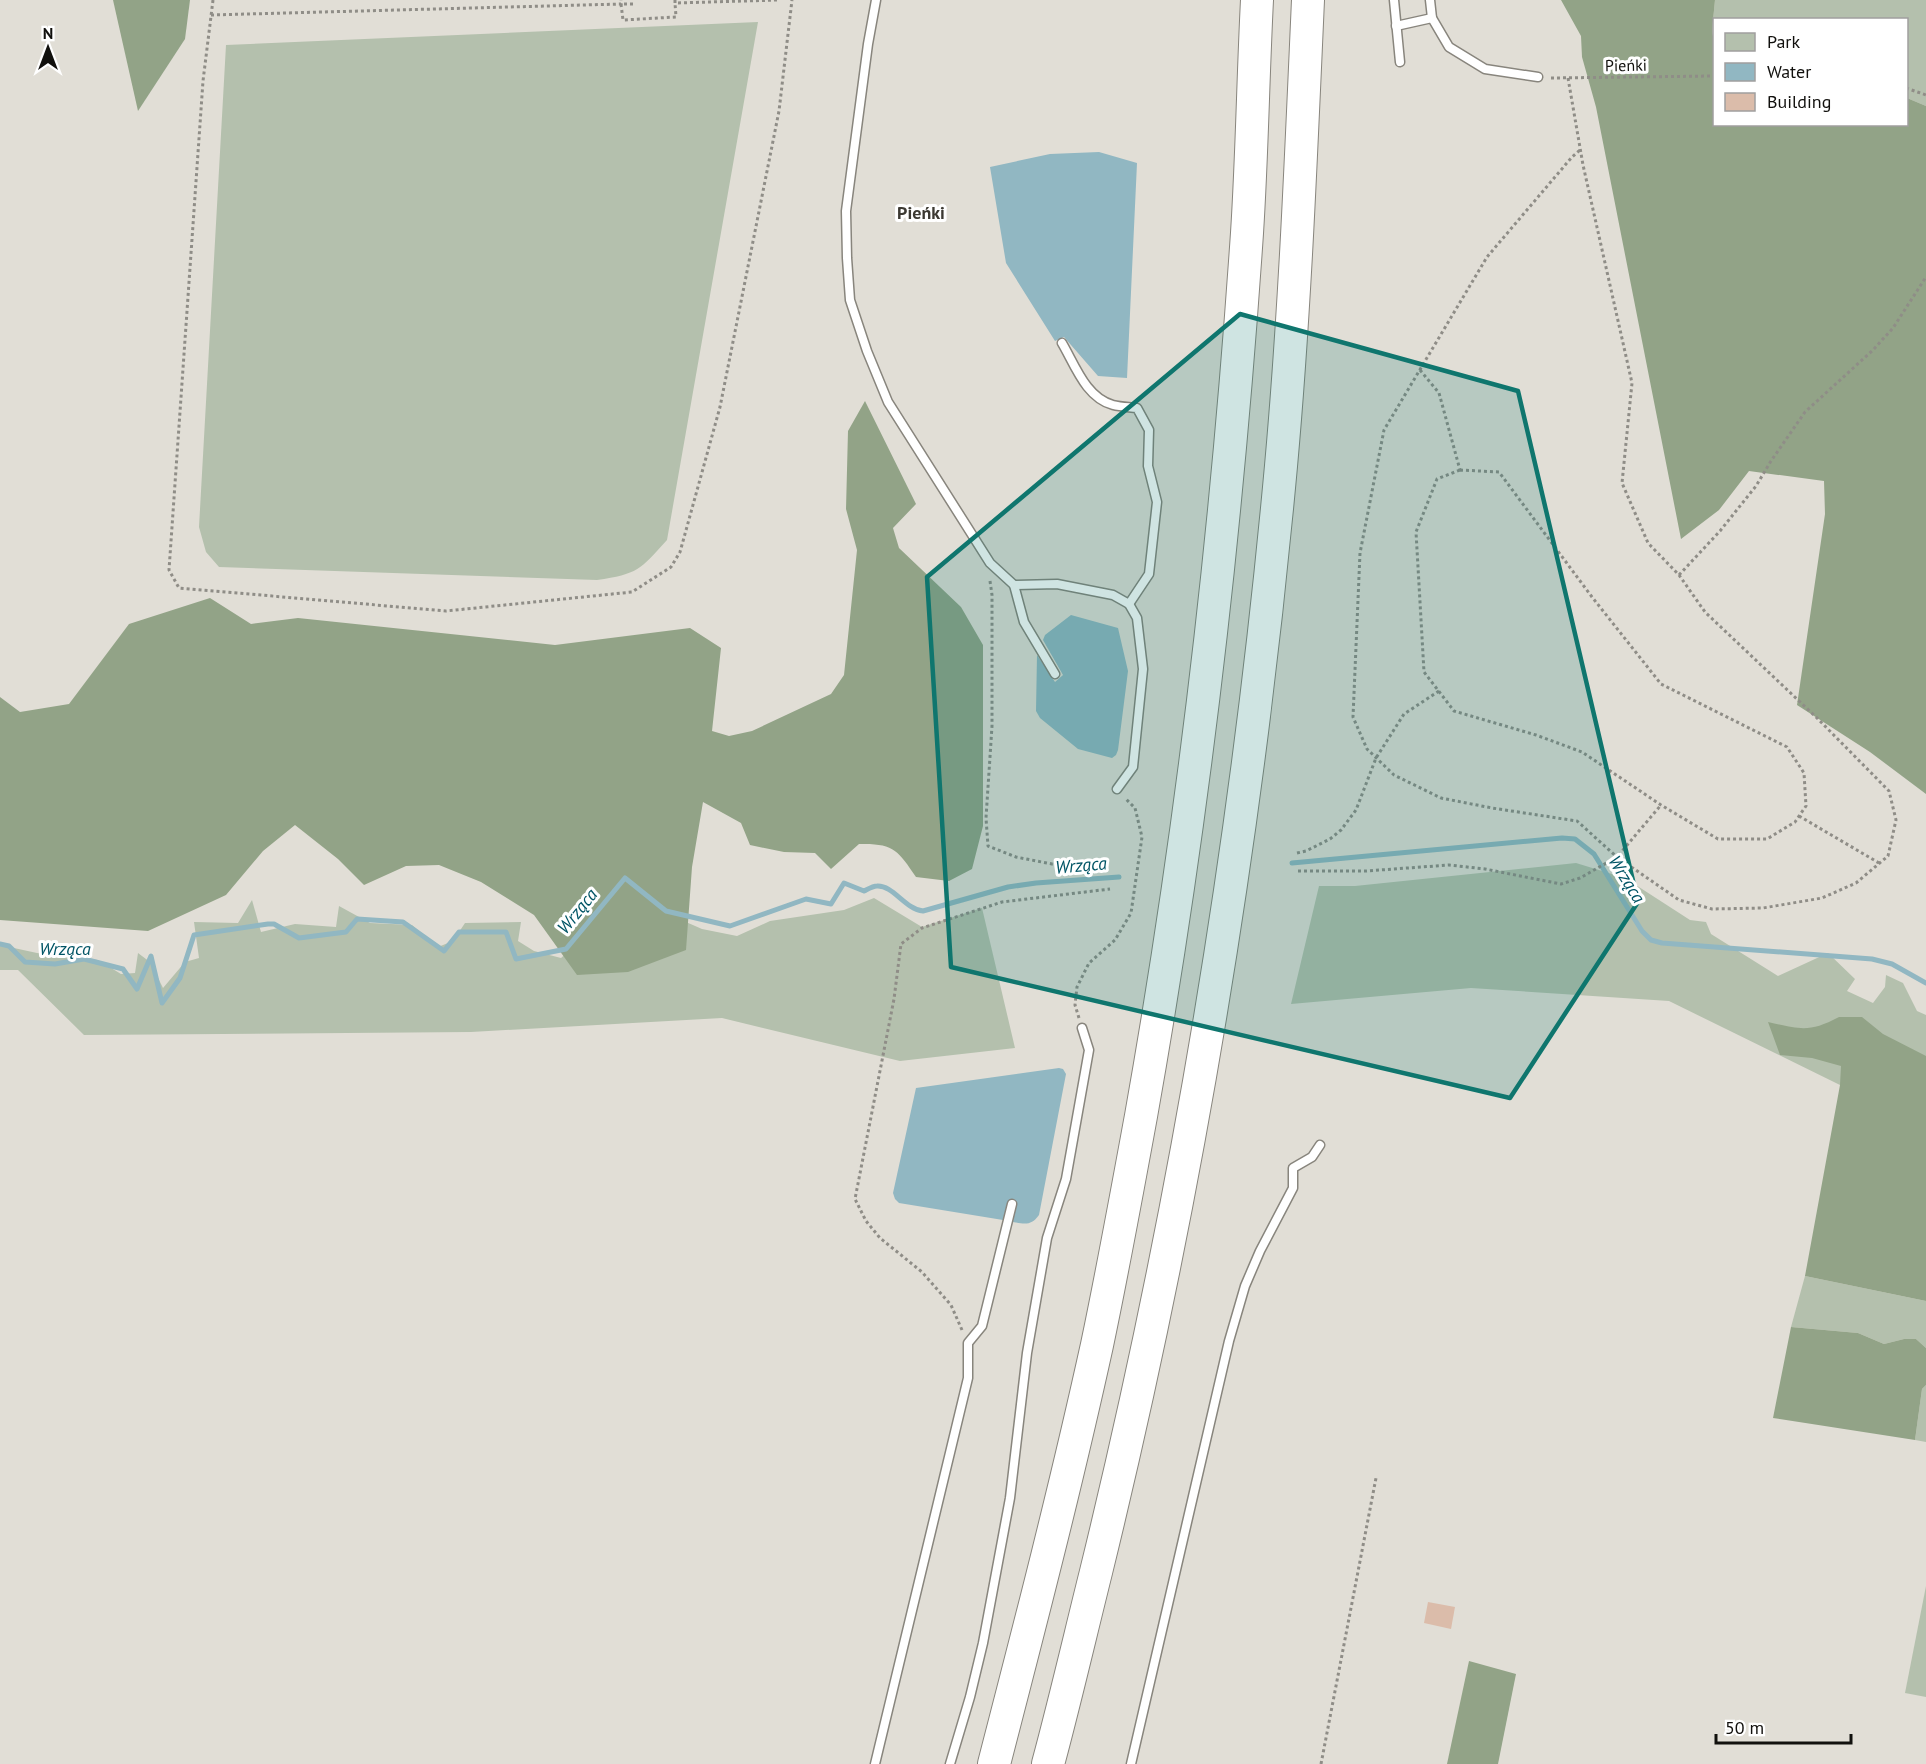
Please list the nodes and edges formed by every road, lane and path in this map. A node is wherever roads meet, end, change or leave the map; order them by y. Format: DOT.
graph roads {
  1 [pos="213,0"];
  2 [pos="778,0"];
  3 [pos="792,0"];
  4 [pos="876,0"];
  5 [pos="1257,0"];
  6 [pos="1308,0"];
  7 [pos="1394,0"];
  8 [pos="1430,0"];
  9 [pos="675,1"];
  10 [pos="621,2"];
  11 [pos="633,4"];
  12 [pos="211,15"];
  13 [pos="1432,18"];
  14 [pos="1396,26"];
  15 [pos="1400,62"];
  16 [pos="1713,76"];
  17 [pos="1538,77"];
  18 [pos="1568,78"];
  19 [pos="1908,89"];
  20 [pos="1926,96"];
  21 [pos="1580,150"];
  22 [pos="1926,277"];
  23 [pos="1062,343"];
  24 [pos="1420,370"];
  25 [pos="1460,470"];
  26 [pos="987,559"];
  27 [pos="1678,575"];
  28 [pos="1014,585"];
  29 [pos="1129,604"];
  30 [pos="1055,674"];
  31 [pos="1439,691"];
  32 [pos="1377,759"];
  33 [pos="1117,789"];
  34 [pos="1662,805"];
  35 [pos="1799,816"];
  36 [pos="1297,853"];
  37 [pos="1617,857"];
  38 [pos="1090,862"];
  39 [pos="1879,863"];
  40 [pos="1298,872"];
  41 [pos="1110,889"];
  42 [pos="1082,1028"];
  43 [pos="1320,1145"];
  44 [pos="1012,1204"];
  45 [pos="968,1343"];
  46 [pos="1376,1478"];
  47 [pos="875,1764"];
  48 [pos="950,1764"];
  49 [pos="993,1764"];
  50 [pos="1048,1764"];
  51 [pos="1131,1764"];
  52 [pos="1321,1764"];
  1 -- 12 [label="path"];
  2 -- 9 [label="path"];
  3 -- 12 [label="path"];
  4 -- 26 [label="lane"];
  5 -- 49 [label="highway"];
  6 -- 50 [label="highway"];
  7 -- 14 [label="lane"];
  8 -- 13 [label="lane"];
  9 -- 10 [label="path"];
  10 -- 11 [label="path"];
  10 -- 12 [label="path"];
  13 -- 14 [label="lane"];
  13 -- 17 [label="lane"];
  14 -- 15 [label="lane"];
  16 -- 18 [label="path, Pieńki"];
  17 -- 18 [label="path, Pieńki"];
  18 -- 21 [label="path"];
  19 -- 20 [label="path"];
  21 -- 24 [label="path"];
  21 -- 27 [label="path"];
  22 -- 27 [label="path"];
  23 -- 29 [label="lane"];
  24 -- 25 [label="path"];
  24 -- 32 [label="path"];
  25 -- 31 [label="path"];
  25 -- 35 [label="path"];
  26 -- 28 [label="lane"];
  26 -- 38 [label="path"];
  27 -- 39 [label="path"];
  28 -- 29 [label="lane"];
  28 -- 30 [label="lane"];
  29 -- 33 [label="lane"];
  31 -- 32 [label="path"];
  31 -- 34 [label="path"];
  32 -- 36 [label="path"];
  32 -- 37 [label="path"];
  33 -- 42 [label="path"];
  34 -- 35 [label="path"];
  34 -- 37 [label="path"];
  35 -- 39 [label="path"];
  37 -- 39 [label="path"];
  37 -- 40 [label="path"];
  41 -- 45 [label="path"];
  42 -- 48 [label="lane"];
  43 -- 51 [label="lane"];
  44 -- 45 [label="lane"];
  45 -- 47 [label="lane"];
  46 -- 52 [label="path"];
}
